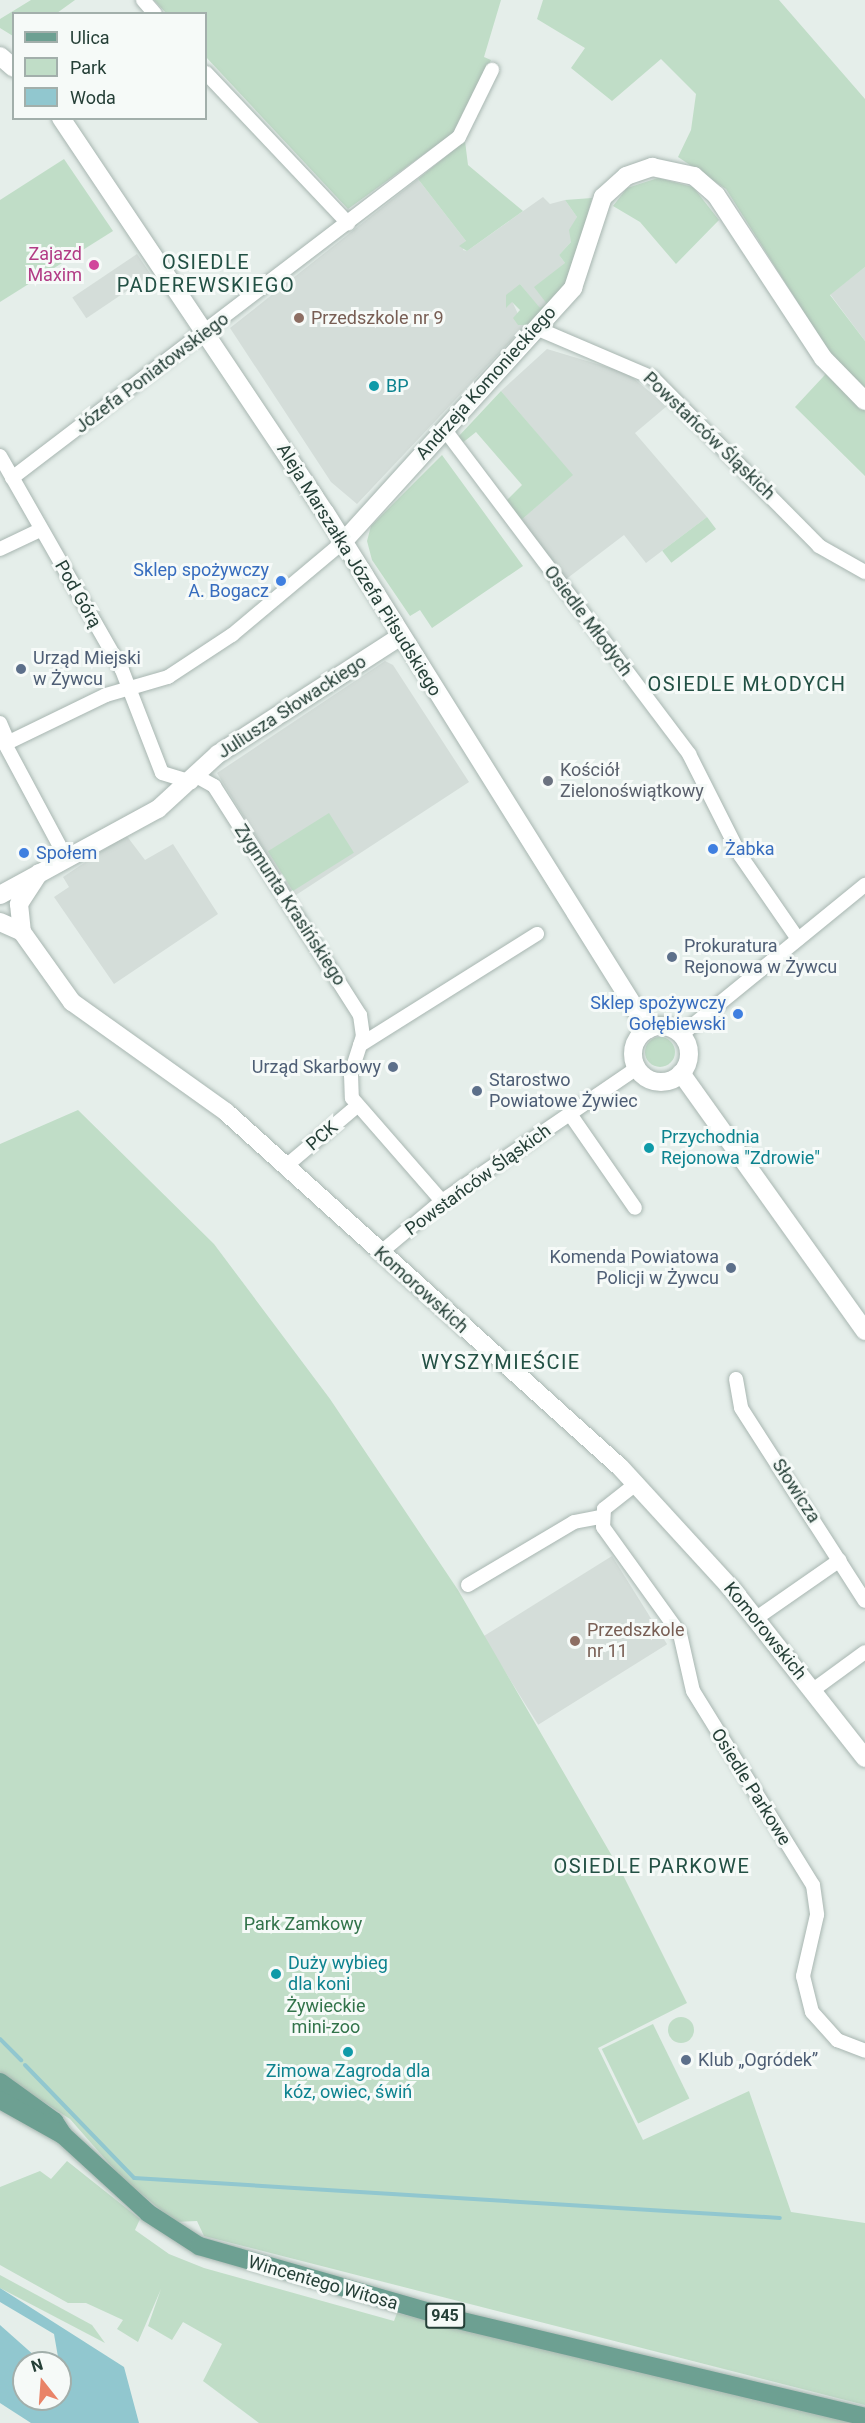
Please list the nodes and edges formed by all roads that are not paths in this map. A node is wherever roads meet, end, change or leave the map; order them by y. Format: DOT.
graph roads {
  1 [pos="143,0"];
  2 [pos="153,12"];
  3 [pos="0,56"];
  4 [pos="12,66"];
  5 [pos="492,70"];
  6 [pos="207,74"];
  7 [pos="62,120"];
  8 [pos="348,223"];
  9 [pos="536,328"];
  10 [pos="207,333"];
  11 [pos="865,401"];
  12 [pos="445,429"];
  13 [pos="0,456"];
  14 [pos="12,478"];
  15 [pos="40,530"];
  16 [pos="343,542"];
  17 [pos="0,549"];
  18 [pos="865,572"];
  19 [pos="400,636"];
  20 [pos="128,690"];
  21 [pos="0,723"];
  22 [pos="4,741"];
  23 [pos="194,779"];
  24 [pos="66,858"];
  25 [pos="39,873"];
  26 [pos="865,885"];
  27 [pos="0,896"];
  28 [pos="0,922"];
  29 [pos="22,932"];
  30 [pos="537,934"];
  31 [pos="798,939"];
  32 [pos="648,1029"];
  33 [pos="682,1034"];
  34 [pos="360,1045"];
  35 [pos="637,1068"];
  36 [pos="681,1073"];
  37 [pos="357,1106"];
  38 [pos="570,1114"];
  39 [pos="286,1166"];
  40 [pos="442,1201"];
  41 [pos="635,1208"];
  42 [pos="380,1253"];
  43 [pos="865,1331"];
  44 [pos="736,1379"];
  45 [pos="637,1483"];
  46 [pos="600,1517"];
  47 [pos="840,1560"];
  48 [pos="468,1585"];
  49 [pos="865,1601"];
  50 [pos="755,1619"];
  51 [pos="865,1652"];
  52 [pos="813,1689"];
  53 [pos="865,1758"];
  54 [pos="865,2051"];
  55 [pos="0,2082"];
  56 [pos="0,2100"];
  57 [pos="63,2136"];
  58 [pos="865,2417"];
  1 -- 2 [label="street"];
  3 -- 4 [label="street"];
  5 -- 8 [label="street, Józefa Poniatowskiego"];
  6 -- 8 [label="street"];
  7 -- 10 [label="street, Aleja Marszałka Józefa Piłsudskiego"];
  8 -- 10 [label="street, Józefa Poniatowskiego"];
  9 -- 11 [label="street, Andrzeja Komonieckiego"];
  9 -- 12 [label="street, Andrzeja Komonieckiego"];
  9 -- 18 [label="street, Powstańców Śląskich"];
  10 -- 14 [label="street, Józefa Poniatowskiego"];
  10 -- 16 [label="street, Aleja Marszałka Józefa Piłsudskiego"];
  12 -- 16 [label="street, Andrzeja Komonieckiego"];
  12 -- 31 [label="street, Osiedle Młodych"];
  13 -- 14 [label="street, Pod Górą"];
  14 -- 15 [label="street, Pod Górą"];
  15 -- 17 [label="street"];
  15 -- 20 [label="street, Pod Górą"];
  16 -- 19 [label="street, Aleja Marszałka Józefa Piłsudskiego"];
  16 -- 20 [label="street, Andrzeja Komonieckiego"];
  19 -- 23 [label="street, Juliusza Słowackiego"];
  19 -- 32 [label="street, Aleja Marszałka Józefa Piłsudskiego"];
  20 -- 22 [label="street, Andrzeja Komonieckiego"];
  20 -- 23 [label="street, Pod Górą"];
  21 -- 22 [label="street"];
  22 -- 24 [label="street"];
  23 -- 24 [label="street, Juliusza Słowackiego"];
  23 -- 34 [label="street, Zygmunta Krasińskiego"];
  24 -- 25 [label="street, Juliusza Słowackiego"];
  25 -- 27 [label="street, Juliusza Słowackiego"];
  25 -- 29 [label="street"];
  26 -- 31 [label="street"];
  28 -- 29 [label="street"];
  29 -- 39 [label="street, Komorowskich"];
  30 -- 34 [label="street"];
  31 -- 33 [label="street"];
  32 -- 33 [label="street"];
  32 -- 35 [label="street"];
  33 -- 36 [label="street"];
  34 -- 37 [label="street, Zygmunta Krasińskiego"];
  35 -- 36 [label="street"];
  35 -- 38 [label="street, Powstańców Śląskich"];
  36 -- 43 [label="street"];
  37 -- 39 [label="street, PCK"];
  37 -- 40 [label="street"];
  38 -- 40 [label="street, Powstańców Śląskich"];
  38 -- 41 [label="street"];
  39 -- 42 [label="street, Komorowskich"];
  40 -- 42 [label="street, Powstańców Śląskich"];
  42 -- 45 [label="street, Komorowskich"];
  44 -- 47 [label="street, Słowicza"];
  45 -- 46 [label="street"];
  45 -- 50 [label="street, Komorowskich"];
  46 -- 48 [label="street"];
  46 -- 54 [label="street, Osiedle Parkowe"];
  47 -- 49 [label="street, Słowicza"];
  47 -- 50 [label="street"];
  50 -- 52 [label="street, Komorowskich"];
  51 -- 52 [label="street"];
  52 -- 53 [label="street, Komorowskich"];
  55 -- 57 [label="main road, Wincentego Witosa / 945"];
  56 -- 57 [label="main road, Wincentego Witosa / 945"];
  57 -- 58 [label="main road, Wincentego Witosa / 945"];
}
